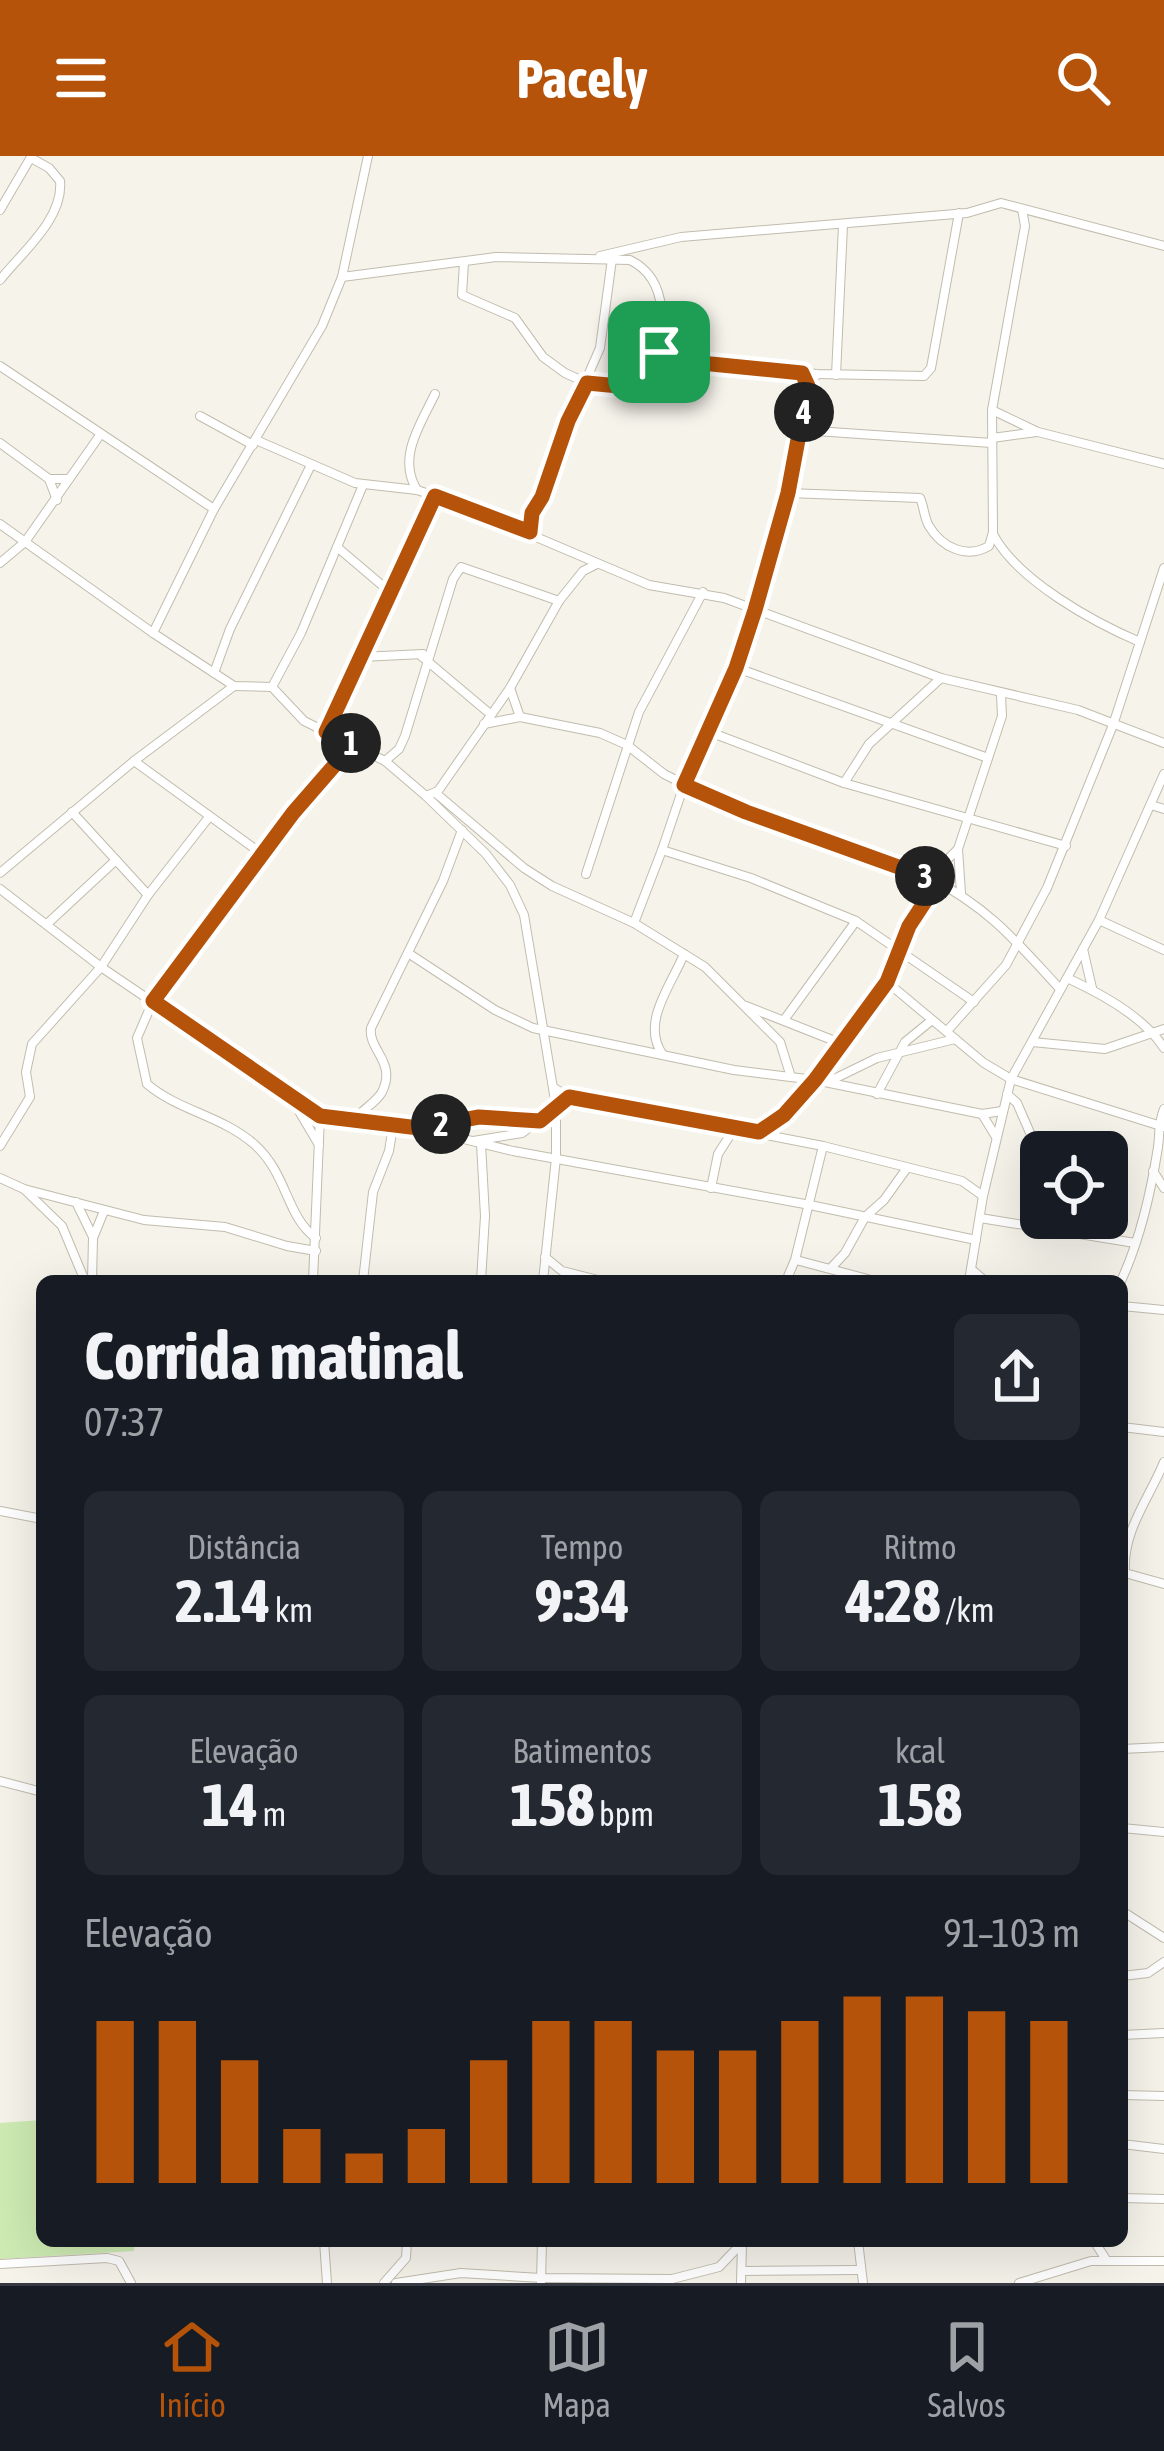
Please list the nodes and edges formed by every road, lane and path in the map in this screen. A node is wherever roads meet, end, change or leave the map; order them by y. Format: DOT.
graph roads {
  1 [pos="365,156"];
  2 [pos="32,157"];
  3 [pos="1022,209"];
  4 [pos="0,210"];
  5 [pos="959,213"];
  6 [pos="1038,213"];
  7 [pos="843,225"];
  8 [pos="1025,226"];
  9 [pos="1164,246"];
  10 [pos="346,256"];
  11 [pos="599,257"];
  12 [pos="612,259"];
  13 [pos="464,262"];
  14 [pos="362,272"];
  15 [pos="342,277"];
  16 [pos="0,280"];
  17 [pos="659,352"];
  18 [pos="0,366"];
  19 [pos="802,373"];
  20 [pos="817,374"];
  21 [pos="836,375"];
  22 [pos="587,383"];
  23 [pos="808,386"];
  24 [pos="435,394"];
  25 [pos="992,410"];
  26 [pos="200,416"];
  27 [pos="801,430"];
  28 [pos="1038,432"];
  29 [pos="100,435"];
  30 [pos="992,441"];
  31 [pos="969,442"];
  32 [pos="254,443"];
  33 [pos="4,447"];
  34 [pos="0,461"];
  35 [pos="992,463"];
  36 [pos="1164,464"];
  37 [pos="311,465"];
  38 [pos="407,474"];
  39 [pos="49,479"];
  40 [pos="70,479"];
  41 [pos="363,485"];
  42 [pos="395,487"];
  43 [pos="417,490"];
  44 [pos="788,493"];
  45 [pos="435,496"];
  46 [pos="57,500"];
  47 [pos="214,509"];
  48 [pos="0,524"];
  49 [pos="530,532"];
  50 [pos="993,532"];
  51 [pos="25,542"];
  52 [pos="337,547"];
  53 [pos="584,558"];
  54 [pos="0,563"];
  55 [pos="598,564"];
  56 [pos="1164,568"];
  57 [pos="583,571"];
  58 [pos="390,592"];
  59 [pos="703,592"];
  60 [pos="559,601"];
  61 [pos="755,610"];
  62 [pos="153,633"];
  63 [pos="368,640"];
  64 [pos="1140,642"];
  65 [pos="380,654"];
  66 [pos="359,657"];
  67 [pos="424,658"];
  68 [pos="736,668"];
  69 [pos="214,674"];
  70 [pos="941,679"];
  71 [pos="234,686"];
  72 [pos="272,686"];
  73 [pos="510,688"];
  74 [pos="1001,695"];
  75 [pos="1020,699"];
  76 [pos="489,713"];
  77 [pos="1003,716"];
  78 [pos="520,717"];
  79 [pos="892,722"];
  80 [pos="484,724"];
  81 [pos="1113,725"];
  82 [pos="707,731"];
  83 [pos="326,732"];
  84 [pos="1164,743"];
  85 [pos="353,744"];
  86 [pos="628,745"];
  87 [pos="638,755"];
  88 [pos="988,758"];
  89 [pos="621,759"];
  90 [pos="134,761"];
  91 [pos="385,761"];
  92 [pos="1164,774"];
  93 [pos="844,783"];
  94 [pos="684,785"];
  95 [pos="434,794"];
  96 [pos="1150,805"];
  97 [pos="1164,809"];
  98 [pos="72,812"];
  99 [pos="970,816"];
  100 [pos="209,817"];
  101 [pos="462,830"];
  102 [pos="1066,846"];
  103 [pos="958,849"];
  104 [pos="662,850"];
  105 [pos="262,854"];
  106 [pos="116,860"];
  107 [pos="3,871"];
  108 [pos="586,874"];
  109 [pos="931,878"];
  110 [pos="0,886"];
  111 [pos="950,889"];
  112 [pos="930,894"];
  113 [pos="961,894"];
  114 [pos="148,895"];
  115 [pos="1099,920"];
  116 [pos="856,921"];
  117 [pos="634,922"];
  118 [pos="47,925"];
  119 [pos="1019,943"];
  120 [pos="1083,950"];
  121 [pos="1164,950"];
  122 [pos="901,951"];
  123 [pos="408,953"];
  124 [pos="684,954"];
  125 [pos="101,967"];
  126 [pos="1067,978"];
  127 [pos="887,982"];
  128 [pos="1060,989"];
  129 [pos="1092,989"];
  130 [pos="153,1001"];
  131 [pos="974,1002"];
  132 [pos="745,1006"];
  133 [pos="784,1020"];
  134 [pos="932,1020"];
  135 [pos="946,1030"];
  136 [pos="545,1031"];
  137 [pos="1159,1031"];
  138 [pos="562,1035"];
  139 [pos="955,1040"];
  140 [pos="840,1042"];
  141 [pos="1032,1042"];
  142 [pos="548,1047"];
  143 [pos="1164,1047"];
  144 [pos="900,1052"];
  145 [pos="663,1055"];
  146 [pos="830,1061"];
  147 [pos="791,1077"];
  148 [pos="1011,1079"];
  149 [pos="815,1080"];
  150 [pos="835,1082"];
  151 [pos="553,1087"];
  152 [pos="877,1094"];
  153 [pos="1006,1094"];
  154 [pos="290,1096"];
  155 [pos="569,1097"];
  156 [pos="556,1106"];
  157 [pos="1164,1109"];
  158 [pos="1002,1111"];
  159 [pos="982,1114"];
  160 [pos="320,1116"];
  161 [pos="355,1120"];
  162 [pos="540,1121"];
  163 [pos="393,1126"];
  164 [pos="419,1128"];
  165 [pos="734,1129"];
  166 [pos="1029,1131"];
  167 [pos="759,1132"];
  168 [pos="1161,1132"];
  169 [pos="996,1137"];
  170 [pos="477,1143"];
  171 [pos="0,1146"];
  172 [pos="319,1146"];
  173 [pos="824,1146"];
  174 [pos="556,1158"];
  175 [pos="907,1168"];
  176 [pos="989,1169"];
  177 [pos="1153,1171"];
  178 [pos="0,1178"];
  179 [pos="962,1181"];
  180 [pos="710,1188"];
  181 [pos="1164,1188"];
  182 [pos="24,1189"];
  183 [pos="983,1196"];
  184 [pos="75,1200"];
  185 [pos="810,1205"];
  186 [pos="104,1210"];
  187 [pos="865,1217"];
  188 [pos="980,1218"];
  189 [pos="1020,1224"];
  190 [pos="94,1238"];
  191 [pos="316,1238"];
  192 [pos="1109,1239"];
  193 [pos="976,1240"];
  194 [pos="1135,1244"];
  195 [pos="316,1251"];
  196 [pos="545,1257"];
  197 [pos="796,1260"];
  198 [pos="831,1268"];
  199 [pos="971,1269"];
  200 [pos="562,1270"];
  201 [pos="85,1275"];
  202 [pos="89,1275"];
  203 [pos="314,1275"];
  204 [pos="364,1275"];
  205 [pos="481,1275"];
  206 [pos="543,1275"];
  207 [pos="550,1275"];
  208 [pos="580,1275"];
  209 [pos="789,1275"];
  210 [pos="855,1275"];
  211 [pos="970,1275"];
  212 [pos="978,1275"];
  213 [pos="1123,1275"];
  214 [pos="1128,1307"];
  215 [pos="1164,1310"];
  216 [pos="1128,1428"];
  217 [pos="1164,1432"];
  218 [pos="1164,1462"];
  219 [pos="0,1511"];
  220 [pos="36,1518"];
  221 [pos="1128,1542"];
  222 [pos="1128,1573"];
  223 [pos="1164,1584"];
  224 [pos="1164,1747"];
  225 [pos="1128,1749"];
  226 [pos="0,1781"];
  227 [pos="36,1790"];
  228 [pos="1128,1829"];
  229 [pos="1164,1832"];
  230 [pos="1128,1915"];
  231 [pos="1164,1938"];
  232 [pos="1164,1962"];
  233 [pos="1148,1973"];
  234 [pos="1128,1975"];
  235 [pos="1164,1979"];
  236 [pos="1164,2033"];
  237 [pos="1128,2035"];
  238 [pos="1128,2095"];
  239 [pos="1164,2096"];
  240 [pos="1128,2145"];
  241 [pos="1164,2149"];
  242 [pos="1128,2198"];
  243 [pos="1164,2199"];
  244 [pos="324,2247"];
  245 [pos="407,2247"];
  246 [pos="542,2247"];
  247 [pos="737,2247"];
  248 [pos="742,2247"];
  249 [pos="859,2247"];
  250 [pos="1098,2247"];
  251 [pos="1105,2258"];
  252 [pos="1164,2260"];
  253 [pos="0,2264"];
  254 [pos="861,2270"];
  255 [pos="742,2271"];
  256 [pos="386,2278"];
  257 [pos="436,2279"];
  258 [pos="541,2281"];
  259 [pos="131,2283"];
  260 [pos="327,2283"];
  261 [pos="398,2283"];
  262 [pos="741,2283"];
  263 [pos="863,2283"];
  264 [pos="1019,2283"];
  1 -- 10 [label="street"];
  2 -- 4 [label="street"];
  2 -- 16 [label="street"];
  3 -- 5 [label="street"];
  3 -- 6 [label="street"];
  3 -- 8 [label="street"];
  5 -- 7 [label="street"];
  5 -- 21 [label="street"];
  6 -- 8 [label="street"];
  6 -- 9 [label="street"];
  7 -- 11 [label="street"];
  7 -- 21 [label="street"];
  8 -- 25 [label="street"];
  10 -- 14 [label="street"];
  10 -- 15 [label="street"];
  11 -- 12 [label="street"];
  11 -- 13 [label="street"];
  12 -- 17 [label="street"];
  12 -- 22 [label="street"];
  13 -- 14 [label="street"];
  13 -- 22 [label="street"];
  14 -- 15 [label="street"];
  15 -- 32 [label="street"];
  17 -- 19 [label="street"];
  17 -- 22 [label="street"];
  18 -- 29 [label="street"];
  19 -- 20 [label="street"];
  19 -- 23 [label="street"];
  20 -- 21 [label="street"];
  20 -- 23 [label="street"];
  22 -- 49 [label="street"];
  23 -- 27 [label="street"];
  24 -- 38 [label="street"];
  25 -- 28 [label="street"];
  25 -- 30 [label="street"];
  26 -- 32 [label="street"];
  27 -- 31 [label="street"];
  27 -- 44 [label="street"];
  28 -- 30 [label="street"];
  28 -- 36 [label="street"];
  29 -- 40 [label="street"];
  29 -- 47 [label="street"];
  30 -- 31 [label="street"];
  30 -- 35 [label="street"];
  31 -- 35 [label="street"];
  32 -- 37 [label="street"];
  32 -- 47 [label="street"];
  33 -- 34 [label="street"];
  33 -- 39 [label="street"];
  35 -- 50 [label="street"];
  37 -- 41 [label="street"];
  37 -- 69 [label="street"];
  38 -- 42 [label="street"];
  38 -- 43 [label="street"];
  39 -- 40 [label="street"];
  39 -- 46 [label="street"];
  40 -- 46 [label="street"];
  41 -- 42 [label="street"];
  41 -- 52 [label="street"];
  42 -- 43 [label="street"];
  43 -- 45 [label="street"];
  44 -- 50 [label="street"];
  44 -- 61 [label="street"];
  45 -- 49 [label="street"];
  45 -- 58 [label="street"];
  46 -- 51 [label="street"];
  47 -- 62 [label="street"];
  48 -- 51 [label="street"];
  49 -- 53 [label="street"];
  50 -- 64 [label="street"];
  51 -- 54 [label="street"];
  51 -- 62 [label="street"];
  52 -- 58 [label="street"];
  52 -- 72 [label="street"];
  53 -- 55 [label="street"];
  53 -- 57 [label="street"];
  55 -- 57 [label="street"];
  55 -- 59 [label="street"];
  56 -- 64 [label="street"];
  57 -- 60 [label="street"];
  58 -- 63 [label="street"];
  59 -- 61 [label="street"];
  59 -- 86 [label="street"];
  60 -- 67 [label="street"];
  60 -- 73 [label="street"];
  61 -- 68 [label="street"];
  61 -- 70 [label="street"];
  62 -- 69 [label="street"];
  63 -- 65 [label="street"];
  63 -- 66 [label="street"];
  64 -- 81 [label="street"];
  65 -- 66 [label="street"];
  65 -- 67 [label="street"];
  66 -- 83 [label="street"];
  67 -- 76 [label="street"];
  67 -- 91 [label="street"];
  68 -- 79 [label="street"];
  68 -- 82 [label="street"];
  69 -- 71 [label="street"];
  70 -- 74 [label="street"];
  70 -- 79 [label="street"];
  71 -- 72 [label="street"];
  71 -- 90 [label="street"];
  72 -- 83 [label="street"];
  73 -- 76 [label="street"];
  73 -- 78 [label="street"];
  74 -- 75 [label="street"];
  74 -- 77 [label="street"];
  75 -- 77 [label="street"];
  75 -- 81 [label="street"];
  76 -- 80 [label="street"];
  77 -- 88 [label="street"];
  78 -- 80 [label="street"];
  78 -- 86 [label="street"];
  79 -- 88 [label="street"];
  79 -- 93 [label="street"];
  80 -- 95 [label="street"];
  81 -- 84 [label="street"];
  81 -- 102 [label="street"];
  82 -- 93 [label="street"];
  82 -- 94 [label="street"];
  83 -- 85 [label="street"];
  85 -- 91 [label="street"];
  85 -- 105 [label="street"];
  86 -- 87 [label="street"];
  86 -- 89 [label="street"];
  87 -- 89 [label="street"];
  87 -- 94 [label="street"];
  88 -- 99 [label="street"];
  89 -- 108 [label="street"];
  90 -- 98 [label="street"];
  90 -- 100 [label="street"];
  91 -- 95 [label="street"];
  92 -- 96 [label="street"];
  93 -- 99 [label="street"];
  94 -- 104 [label="street"];
  94 -- 109 [label="street"];
  95 -- 101 [label="street"];
  95 -- 117 [label="street"];
  96 -- 97 [label="street"];
  96 -- 115 [label="street"];
  98 -- 106 [label="street"];
  98 -- 107 [label="street"];
  99 -- 102 [label="street"];
  99 -- 103 [label="street"];
  100 -- 105 [label="street"];
  100 -- 114 [label="street"];
  101 -- 123 [label="street"];
  101 -- 136 [label="street"];
  102 -- 119 [label="street"];
  103 -- 109 [label="street"];
  103 -- 113 [label="street"];
  104 -- 116 [label="street"];
  104 -- 117 [label="street"];
  105 -- 130 [label="street"];
  106 -- 114 [label="street"];
  106 -- 118 [label="street"];
  107 -- 110 [label="street"];
  109 -- 111 [label="street"];
  109 -- 112 [label="street"];
  110 -- 118 [label="street"];
  111 -- 112 [label="street"];
  111 -- 113 [label="street"];
  112 -- 122 [label="street"];
  113 -- 119 [label="street"];
  114 -- 125 [label="street"];
  115 -- 120 [label="street"];
  115 -- 121 [label="street"];
  116 -- 122 [label="street"];
  116 -- 133 [label="street"];
  117 -- 124 [label="street"];
  118 -- 125 [label="street"];
  119 -- 128 [label="street"];
  119 -- 131 [label="street"];
  120 -- 126 [label="street"];
  120 -- 129 [label="street"];
  122 -- 127 [label="street"];
  122 -- 131 [label="street"];
  123 -- 136 [label="street"];
  123 -- 161 [label="street"];
  124 -- 132 [label="street"];
  124 -- 145 [label="street"];
  125 -- 130 [label="street"];
  125 -- 171 [label="street"];
  126 -- 128 [label="street"];
  126 -- 129 [label="street"];
  127 -- 134 [label="street"];
  127 -- 140 [label="street"];
  128 -- 141 [label="street"];
  129 -- 137 [label="street"];
  130 -- 154 [label="street"];
  130 -- 191 [label="street"];
  131 -- 135 [label="street"];
  132 -- 133 [label="street"];
  132 -- 147 [label="street"];
  133 -- 140 [label="street"];
  134 -- 135 [label="street"];
  134 -- 144 [label="street"];
  135 -- 139 [label="street"];
  136 -- 138 [label="street"];
  136 -- 142 [label="street"];
  137 -- 141 [label="street"];
  137 -- 143 [label="street"];
  138 -- 142 [label="street"];
  138 -- 145 [label="street"];
  139 -- 144 [label="street"];
  139 -- 148 [label="street"];
  140 -- 146 [label="street"];
  141 -- 148 [label="street"];
  142 -- 151 [label="street"];
  144 -- 150 [label="street"];
  144 -- 152 [label="street"];
  145 -- 147 [label="street"];
  146 -- 149 [label="street"];
  146 -- 150 [label="street"];
  147 -- 149 [label="street"];
  148 -- 153 [label="street"];
  148 -- 168 [label="street"];
  149 -- 150 [label="street"];
  149 -- 167 [label="street"];
  150 -- 152 [label="street"];
  151 -- 155 [label="street"];
  151 -- 156 [label="street"];
  152 -- 159 [label="street"];
  153 -- 158 [label="street"];
  153 -- 166 [label="street"];
  154 -- 160 [label="street"];
  154 -- 172 [label="street"];
  155 -- 156 [label="street"];
  155 -- 165 [label="street"];
  156 -- 162 [label="street"];
  156 -- 174 [label="street"];
  157 -- 168 [label="street"];
  158 -- 159 [label="street"];
  158 -- 169 [label="street"];
  159 -- 169 [label="street"];
  160 -- 161 [label="street"];
  160 -- 172 [label="street"];
  161 -- 163 [label="street"];
  162 -- 164 [label="street"];
  162 -- 170 [label="street"];
  163 -- 164 [label="street"];
  163 -- 204 [label="street"];
  164 -- 170 [label="street"];
  165 -- 167 [label="street"];
  165 -- 180 [label="street"];
  167 -- 173 [label="street"];
  168 -- 177 [label="street"];
  169 -- 176 [label="street"];
  170 -- 174 [label="street"];
  170 -- 205 [label="street"];
  172 -- 191 [label="street"];
  173 -- 175 [label="street"];
  173 -- 185 [label="street"];
  174 -- 180 [label="street"];
  174 -- 196 [label="street"];
  175 -- 179 [label="street"];
  175 -- 187 [label="street"];
  176 -- 179 [label="street"];
  176 -- 183 [label="street"];
  177 -- 181 [label="street"];
  177 -- 194 [label="street"];
  178 -- 182 [label="street"];
  179 -- 183 [label="street"];
  180 -- 185 [label="street"];
  182 -- 184 [label="street"];
  182 -- 201 [label="street"];
  183 -- 188 [label="street"];
  184 -- 186 [label="street"];
  184 -- 190 [label="street"];
  185 -- 187 [label="street"];
  185 -- 197 [label="street"];
  186 -- 190 [label="street"];
  186 -- 195 [label="street"];
  187 -- 193 [label="street"];
  187 -- 198 [label="street"];
  188 -- 189 [label="street"];
  188 -- 193 [label="street"];
  190 -- 202 [label="street"];
  191 -- 195 [label="street"];
  192 -- 194 [label="street"];
  193 -- 199 [label="street"];
  194 -- 213 [label="street"];
  195 -- 203 [label="street"];
  196 -- 200 [label="street"];
  196 -- 206 [label="street"];
  197 -- 198 [label="street"];
  197 -- 209 [label="street"];
  198 -- 210 [label="street"];
  199 -- 211 [label="street"];
  199 -- 212 [label="street"];
  200 -- 207 [label="street"];
  200 -- 208 [label="street"];
  214 -- 215 [label="street"];
  216 -- 217 [label="street"];
  218 -- 221 [label="street"];
  219 -- 220 [label="street"];
  222 -- 223 [label="street"];
  224 -- 225 [label="street"];
  226 -- 227 [label="street"];
  228 -- 229 [label="street"];
  230 -- 231 [label="street"];
  232 -- 233 [label="street"];
  233 -- 234 [label="street"];
  233 -- 235 [label="street"];
  236 -- 237 [label="street"];
  238 -- 239 [label="street"];
  240 -- 241 [label="street"];
  242 -- 243 [label="street"];
  244 -- 260 [label="street"];
  245 -- 256 [label="street"];
  246 -- 258 [label="street"];
  247 -- 258 [label="street"];
  248 -- 255 [label="street"];
  249 -- 254 [label="street"];
  250 -- 251 [label="street"];
  251 -- 252 [label="street"];
  251 -- 264 [label="street"];
  253 -- 259 [label="street"];
  254 -- 255 [label="street"];
  254 -- 263 [label="street"];
  255 -- 262 [label="street"];
  256 -- 261 [label="street"];
  257 -- 258 [label="street"];
  257 -- 261 [label="street"];
}
